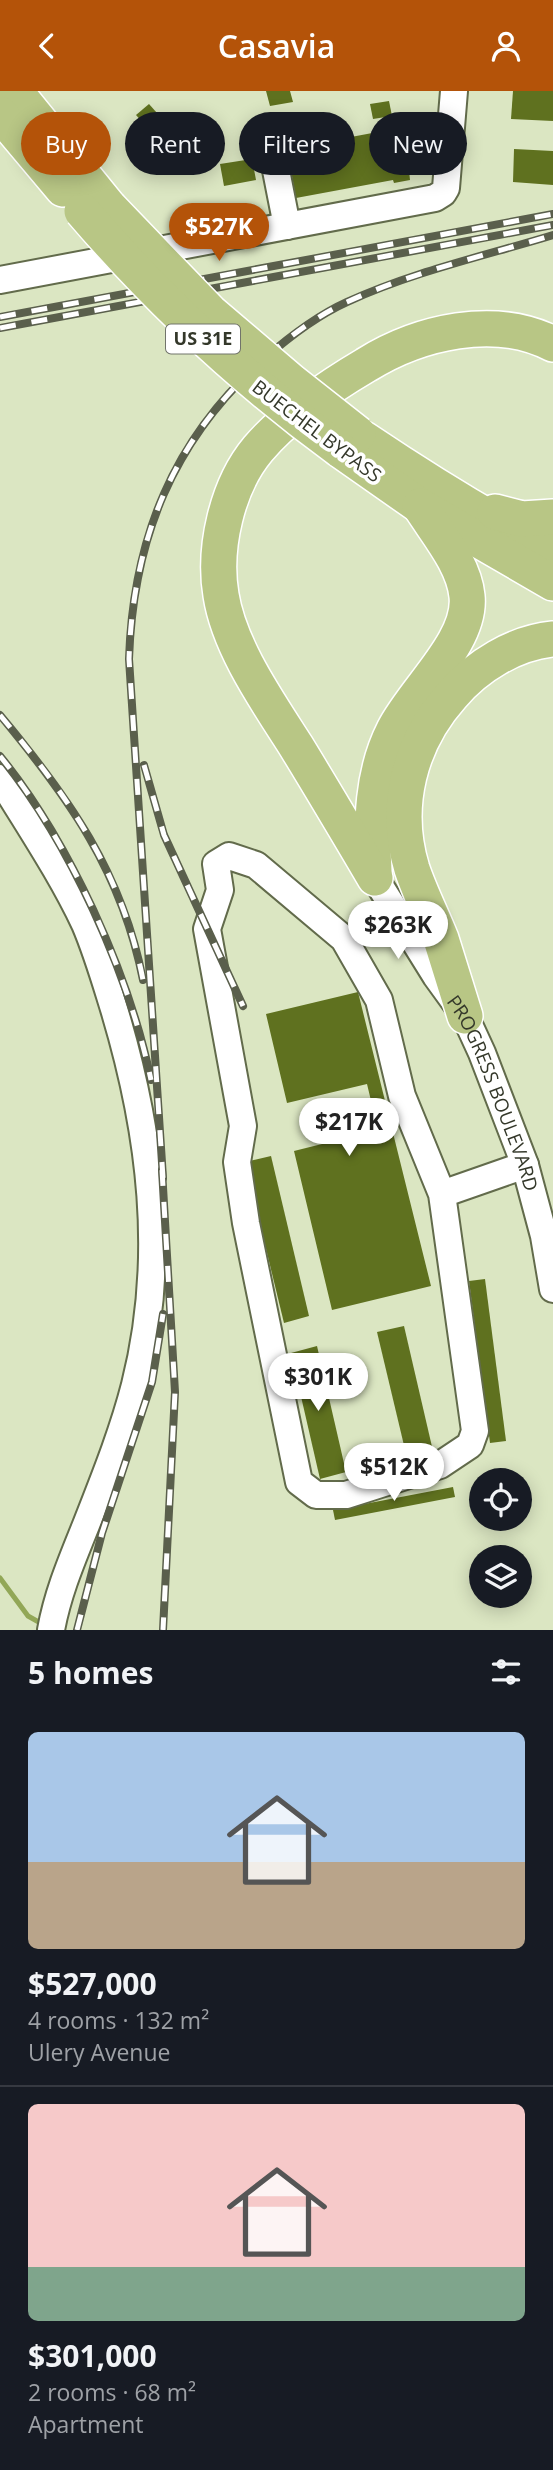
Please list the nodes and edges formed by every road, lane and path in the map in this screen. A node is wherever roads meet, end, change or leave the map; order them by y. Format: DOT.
graph roads {
  1 [pos="15,91"];
  2 [pos="454,91"];
  3 [pos="0,114"];
  4 [pos="277,175"];
  5 [pos="95,209"];
  6 [pos="287,226"];
  7 [pos="0,280"];
  8 [pos="553,344"];
  9 [pos="436,501"];
  10 [pos="553,517"];
  11 [pos="553,553"];
  12 [pos="553,583"];
  13 [pos="553,639"];
  14 [pos="0,778"];
  15 [pos="375,878"];
  16 [pos="465,1016"];
  17 [pos="525,1165"];
  18 [pos="442,1194"];
  19 [pos="553,1289"];
  20 [pos="51,1630"];
  1 -- 5 [label="main road, BUECHEL BYPASS / US 31E"];
  2 -- 6 [label="street"];
  3 -- 5 [label="main road, BUECHEL BYPASS / US 31E"];
  4 -- 6 [label="street"];
  5 -- 9 [label="main road, BUECHEL BYPASS / US 31E, bridge"];
  6 -- 7 [label="street"];
  8 -- 15 [label="main road"];
  9 -- 10 [label="main road"];
  9 -- 11 [label="main road, BUECHEL BYPASS / US 31E"];
  9 -- 12 [label="main road, BUECHEL BYPASS / US 31E"];
  9 -- 15 [label="main road"];
  13 -- 16 [label="main road"];
  14 -- 20 [label="street"];
  15 -- 16 [label="street, PROGRESS BOULEVARD"];
  16 -- 17 [label="street, PROGRESS BOULEVARD"];
  17 -- 18 [label="street"];
  17 -- 19 [label="street, PROGRESS BOULEVARD"];
  18 -- 18 [label="street"];
}
